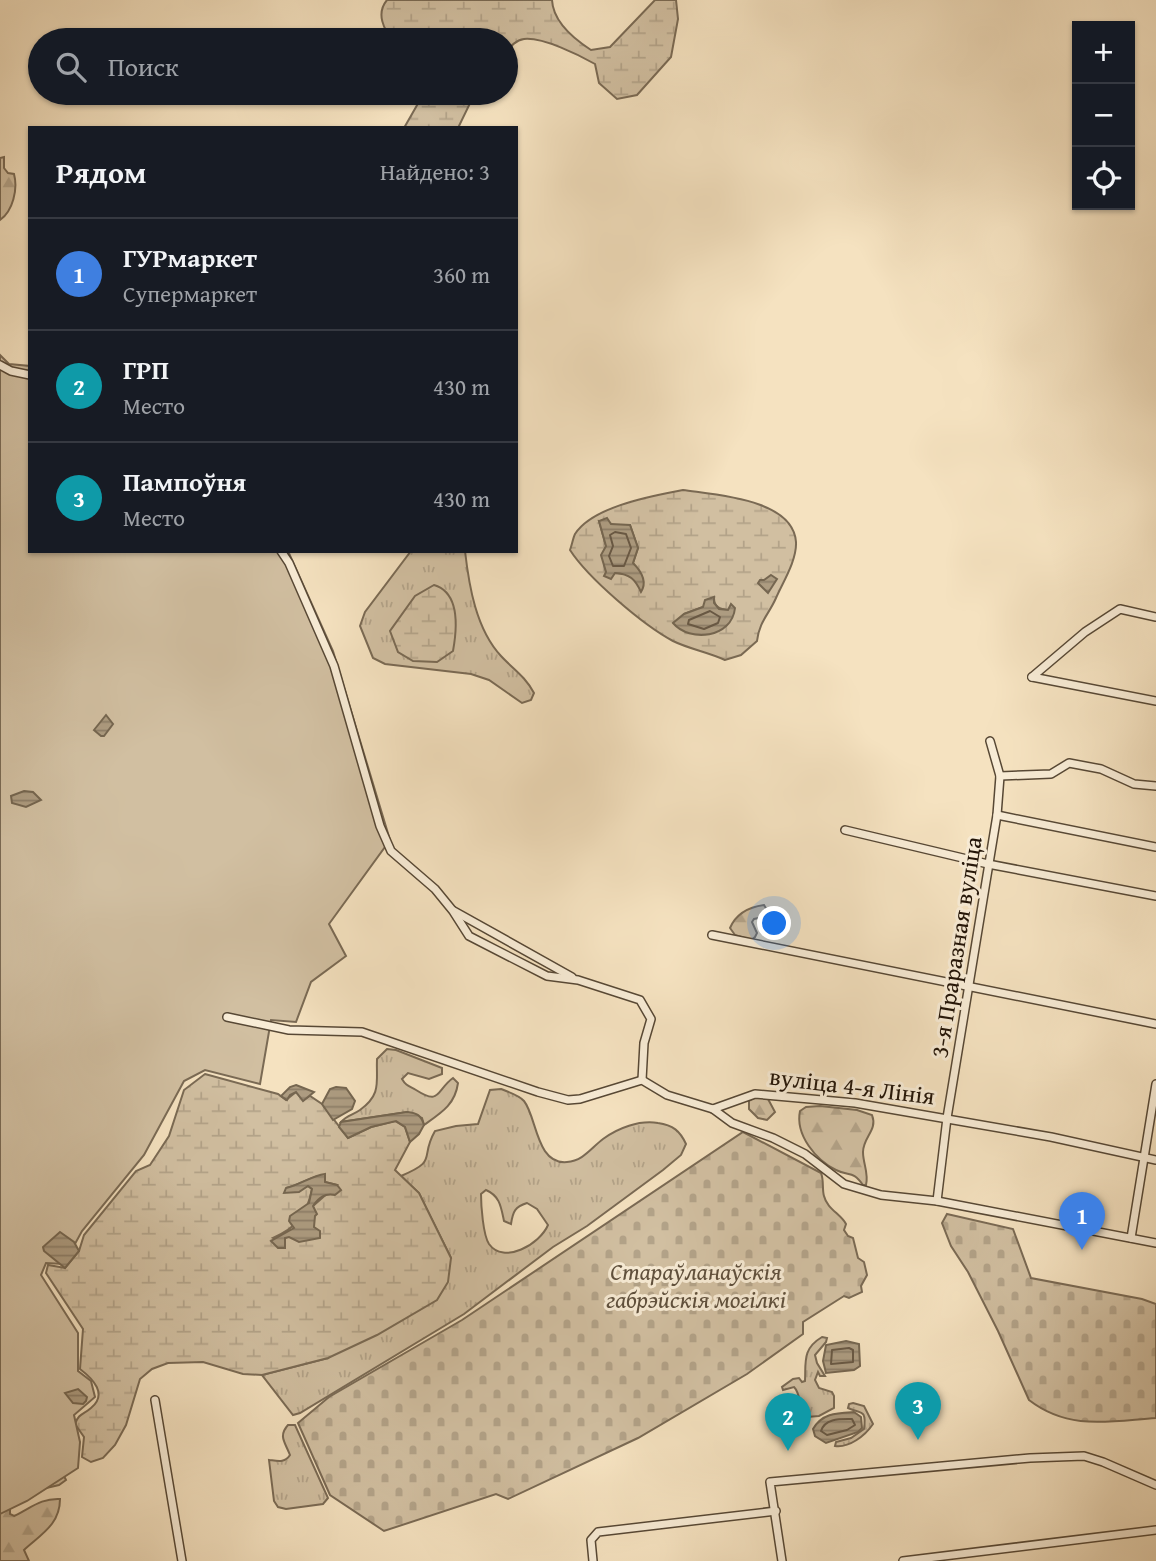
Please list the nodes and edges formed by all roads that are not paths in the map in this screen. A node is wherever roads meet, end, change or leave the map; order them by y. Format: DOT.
graph roads {
  1 [pos="0,365"];
  2 [pos="28,375"];
  3 [pos="282,553"];
  4 [pos="1156,617"];
  5 [pos="1156,701"];
  6 [pos="990,741"];
  7 [pos="1000,776"];
  8 [pos="1156,786"];
  9 [pos="997,815"];
  10 [pos="845,830"];
  11 [pos="1156,847"];
  12 [pos="988,864"];
  13 [pos="1156,897"];
  14 [pos="453,911"];
  15 [pos="712,935"];
  16 [pos="578,980"];
  17 [pos="970,986"];
  18 [pos="228,1017"];
  19 [pos="1156,1024"];
  20 [pos="642,1080"];
  21 [pos="1156,1084"];
  22 [pos="713,1109"];
  23 [pos="947,1118"];
  24 [pos="1144,1158"];
  25 [pos="1156,1160"];
  26 [pos="937,1201"];
  27 [pos="1131,1238"];
  28 [pos="1156,1243"];
  29 [pos="155,1400"];
  30 [pos="1156,1485"];
  31 [pos="776,1511"];
  32 [pos="1156,1530"];
  33 [pos="182,1561"];
  34 [pos="593,1561"];
  35 [pos="782,1561"];
  36 [pos="903,1561"];
  1 -- 2 [label="street"];
  3 -- 14 [label="street"];
  4 -- 5 [label="street"];
  6 -- 7 [label="street, 3-я Праразная вуліца"];
  7 -- 8 [label="street"];
  7 -- 9 [label="street, 3-я Праразная вуліца"];
  9 -- 11 [label="street"];
  9 -- 12 [label="street, 3-я Праразная вуліца"];
  10 -- 12 [label="street"];
  12 -- 13 [label="street"];
  12 -- 17 [label="street, 3-я Праразная вуліца"];
  14 -- 16 [label="street"];
  14 -- 16 [label="street"];
  15 -- 17 [label="street"];
  16 -- 20 [label="street"];
  17 -- 19 [label="street"];
  17 -- 23 [label="street, 3-я Праразная вуліца"];
  18 -- 20 [label="street"];
  20 -- 22 [label="street"];
  21 -- 24 [label="street"];
  22 -- 23 [label="street, вуліца 4-я Лінія"];
  22 -- 26 [label="street"];
  23 -- 24 [label="street, вуліца 4-я Лінія"];
  23 -- 26 [label="street, 3-я Праразная вуліца"];
  24 -- 25 [label="street, вуліца 4-я Лінія"];
  24 -- 27 [label="street"];
  26 -- 27 [label="street"];
  27 -- 28 [label="street"];
  29 -- 33 [label="street"];
  30 -- 31 [label="street"];
  31 -- 34 [label="street"];
  31 -- 35 [label="street"];
  32 -- 36 [label="street"];
}
